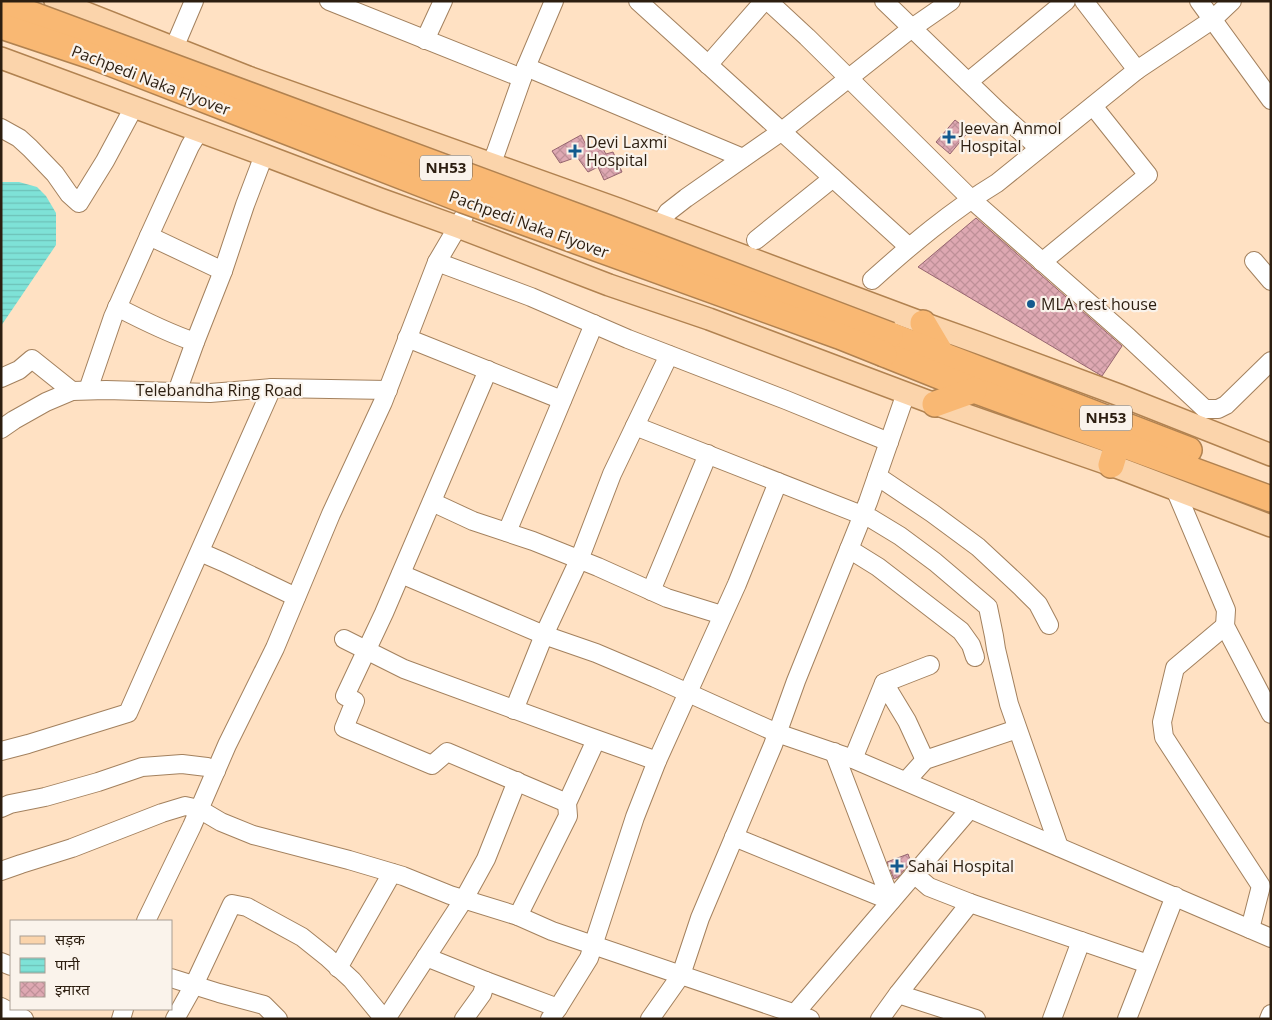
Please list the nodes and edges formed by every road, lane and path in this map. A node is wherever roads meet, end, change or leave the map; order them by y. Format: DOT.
graph roads {
  1 [pos="55,1"];
  2 [pos="194,1"];
  3 [pos="329,1"];
  4 [pos="443,1"];
  5 [pos="554,1"];
  6 [pos="638,1"];
  7 [pos="764,1"];
  8 [pos="768,1"];
  9 [pos="884,1"];
  10 [pos="951,1"];
  11 [pos="1066,1"];
  12 [pos="1084,1"];
  13 [pos="1199,1"];
  14 [pos="1232,1"];
  15 [pos="1,3"];
  16 [pos="1212,20"];
  17 [pos="1,26"];
  18 [pos="912,28"];
  19 [pos="425,40"];
  20 [pos="174,48"];
  21 [pos="1,58"];
  22 [pos="708,65"];
  23 [pos="1137,70"];
  24 [pos="524,73"];
  25 [pos="849,78"];
  26 [pos="968,82"];
  27 [pos="1268,90"];
  28 [pos="1093,106"];
  29 [pos="134,107"];
  30 [pos="1,128"];
  31 [pos="199,131"];
  32 [pos="782,132"];
  33 [pos="1039,148"];
  34 [pos="264,155"];
  35 [pos="743,158"];
  36 [pos="489,167"];
  37 [pos="833,178"];
  38 [pos="971,199"];
  39 [pos="461,222"];
  40 [pos="660,225"];
  41 [pos="149,236"];
  42 [pos="756,240"];
  43 [pos="909,248"];
  44 [pos="1254,261"];
  45 [pos="437,262"];
  46 [pos="1042,262"];
  47 [pos="223,271"];
  48 [pos="872,280"];
  49 [pos="1271,281"];
  50 [pos="117,306"];
  51 [pos="922,323"];
  52 [pos="594,324"];
  53 [pos="407,338"];
  54 [pos="195,342"];
  55 [pos="887,344"];
  56 [pos="668,355"];
  57 [pos="942,355"];
  58 [pos="1271,361"];
  59 [pos="488,370"];
  60 [pos="1,378"];
  61 [pos="272,388"];
  62 [pos="80,390"];
  63 [pos="388,390"];
  64 [pos="974,390"];
  65 [pos="177,392"];
  66 [pos="906,393"];
  67 [pos="562,400"];
  68 [pos="935,404"];
  69 [pos="635,426"];
  70 [pos="1,429"];
  71 [pos="889,442"];
  72 [pos="1118,442"];
  73 [pos="708,454"];
  74 [pos="1271,455"];
  75 [pos="1111,465"];
  76 [pos="878,476"];
  77 [pos="1271,480"];
  78 [pos="778,482"];
  79 [pos="1175,489"];
  80 [pos="1271,499"];
  81 [pos="432,502"];
  82 [pos="862,516"];
  83 [pos="1271,526"];
  84 [pos="507,532"];
  85 [pos="849,549"];
  86 [pos="200,552"];
  87 [pos="579,560"];
  88 [pos="401,574"];
  89 [pos="651,591"];
  90 [pos="296,597"];
  91 [pos="722,615"];
  92 [pos="1049,625"];
  93 [pos="1225,626"];
  94 [pos="544,635"];
  95 [pos="344,639"];
  96 [pos="366,650"];
  97 [pos="975,657"];
  98 [pos="930,665"];
  99 [pos="884,683"];
  100 [pos="688,693"];
  101 [pos="514,710"];
  102 [pos="1271,714"];
  103 [pos="1017,729"];
  104 [pos="777,733"];
  105 [pos="596,740"];
  106 [pos="1,751"];
  107 [pos="834,752"];
  108 [pos="853,759"];
  109 [pos="926,760"];
  110 [pos="657,761"];
  111 [pos="216,771"];
  112 [pos="517,781"];
  113 [pos="906,781"];
  114 [pos="567,803"];
  115 [pos="1,808"];
  116 [pos="970,808"];
  117 [pos="200,809"];
  118 [pos="734,838"];
  119 [pos="1059,847"];
  120 [pos="1,871"];
  121 [pos="392,873"];
  122 [pos="914,874"];
  123 [pos="1174,896"];
  124 [pos="464,899"];
  125 [pos="891,901"];
  126 [pos="970,903"];
  127 [pos="518,916"];
  128 [pos="146,920"];
  129 [pos="1250,929"];
  130 [pos="1271,938"];
  131 [pos="1081,941"];
  132 [pos="592,945"];
  133 [pos="426,957"];
  134 [pos="1148,964"];
  135 [pos="338,968"];
  136 [pos="681,975"];
  137 [pos="172,978"];
  138 [pos="486,981"];
  139 [pos="194,985"];
  140 [pos="898,994"];
  141 [pos="1,1007"];
  142 [pos="554,1013"];
  143 [pos="1271,1014"];
  144 [pos="798,1017"];
  145 [pos="24,1019"];
  146 [pos="175,1019"];
  147 [pos="278,1019"];
  148 [pos="385,1019"];
  149 [pos="464,1019"];
  150 [pos="650,1019"];
  151 [pos="880,1019"];
  152 [pos="976,1019"];
  153 [pos="1052,1019"];
  154 [pos="1126,1019"];
  155 [pos="1269,1019"];
  1 -- 20 [label="main road"];
  2 -- 20 [label="street"];
  3 -- 19 [label="street"];
  4 -- 19 [label="street"];
  5 -- 24 [label="street"];
  6 -- 22 [label="street"];
  7 -- 22 [label="street"];
  8 -- 25 [label="street"];
  9 -- 18 [label="street"];
  10 -- 18 [label="street"];
  11 -- 26 [label="street"];
  12 -- 23 [label="street"];
  13 -- 16 [label="street"];
  14 -- 16 [label="street"];
  15 -- 55 [label="highway, Pachpedi Naka Flyover / NH53, bridge"];
  16 -- 23 [label="street"];
  16 -- 27 [label="street"];
  17 -- 55 [label="highway, Pachpedi Naka Flyover / NH53, bridge"];
  18 -- 25 [label="street"];
  18 -- 26 [label="street"];
  19 -- 24 [label="street"];
  20 -- 36 [label="main road"];
  21 -- 29 [label="main road"];
  22 -- 32 [label="street"];
  23 -- 28 [label="street"];
  24 -- 35 [label="street"];
  24 -- 36 [label="street"];
  25 -- 32 [label="street"];
  25 -- 38 [label="street"];
  26 -- 33 [label="street"];
  28 -- 33 [label="street"];
  28 -- 46 [label="street"];
  29 -- 30 [label="street"];
  29 -- 31 [label="main road"];
  31 -- 34 [label="main road"];
  31 -- 41 [label="street"];
  32 -- 35 [label="street"];
  32 -- 37 [label="street"];
  33 -- 38 [label="street"];
  34 -- 39 [label="main road"];
  34 -- 47 [label="street"];
  35 -- 40 [label="street"];
  36 -- 40 [label="main road"];
  37 -- 42 [label="street"];
  37 -- 43 [label="street"];
  38 -- 43 [label="street"];
  38 -- 46 [label="street"];
  39 -- 45 [label="street"];
  39 -- 66 [label="main road"];
  40 -- 51 [label="main road"];
  41 -- 47 [label="street"];
  41 -- 50 [label="street"];
  43 -- 48 [label="street"];
  44 -- 49 [label="street"];
  45 -- 52 [label="street"];
  45 -- 53 [label="street"];
  46 -- 58 [label="street"];
  47 -- 54 [label="street"];
  50 -- 54 [label="street"];
  50 -- 62 [label="street"];
  51 -- 57 [label="highway"];
  51 -- 74 [label="main road"];
  52 -- 56 [label="street"];
  52 -- 67 [label="street"];
  53 -- 59 [label="street"];
  53 -- 63 [label="street"];
  54 -- 65 [label="street"];
  55 -- 57 [label="highway, Pachpedi Naka Flyover / NH53"];
  55 -- 64 [label="highway, Pachpedi Naka Flyover / NH53"];
  56 -- 69 [label="street"];
  56 -- 71 [label="street"];
  57 -- 77 [label="highway, NH53"];
  59 -- 67 [label="street"];
  59 -- 81 [label="street"];
  60 -- 62 [label="street"];
  61 -- 63 [label="street, Telebandha Ring Road"];
  61 -- 65 [label="street, Telebandha Ring Road"];
  61 -- 86 [label="street"];
  62 -- 65 [label="street, Telebandha Ring Road"];
  62 -- 70 [label="street, Telebandha Ring Road"];
  63 -- 90 [label="street"];
  64 -- 68 [label="highway"];
  64 -- 72 [label="highway, NH53"];
  66 -- 68 [label="main road"];
  66 -- 71 [label="street"];
  67 -- 84 [label="street"];
  68 -- 75 [label="main road"];
  69 -- 73 [label="street"];
  69 -- 87 [label="street"];
  71 -- 76 [label="street"];
  72 -- 75 [label="highway"];
  72 -- 80 [label="highway, NH53"];
  73 -- 78 [label="street"];
  73 -- 89 [label="street"];
  75 -- 79 [label="main road"];
  76 -- 82 [label="street"];
  76 -- 92 [label="street"];
  78 -- 82 [label="street"];
  78 -- 91 [label="street"];
  79 -- 83 [label="main road"];
  79 -- 93 [label="street"];
  81 -- 84 [label="street"];
  81 -- 88 [label="street"];
  82 -- 85 [label="street"];
  82 -- 103 [label="street"];
  84 -- 87 [label="street"];
  85 -- 97 [label="street"];
  85 -- 104 [label="street"];
  86 -- 90 [label="street"];
  86 -- 106 [label="street"];
  87 -- 89 [label="street"];
  87 -- 94 [label="street"];
  88 -- 94 [label="street"];
  88 -- 96 [label="street"];
  89 -- 91 [label="street"];
  90 -- 111 [label="street"];
  91 -- 100 [label="street"];
  93 -- 102 [label="street"];
  93 -- 129 [label="street"];
  94 -- 100 [label="street"];
  94 -- 101 [label="street"];
  95 -- 96 [label="street"];
  96 -- 101 [label="street"];
  96 -- 112 [label="street"];
  98 -- 99 [label="street"];
  99 -- 108 [label="street"];
  99 -- 109 [label="street"];
  100 -- 104 [label="street"];
  100 -- 110 [label="street"];
  101 -- 105 [label="street"];
  103 -- 109 [label="street"];
  103 -- 119 [label="street"];
  104 -- 107 [label="street"];
  104 -- 118 [label="street"];
  105 -- 110 [label="street"];
  105 -- 114 [label="street"];
  107 -- 108 [label="street"];
  107 -- 125 [label="street"];
  108 -- 113 [label="street"];
  109 -- 113 [label="street"];
  110 -- 132 [label="street"];
  111 -- 115 [label="street"];
  111 -- 117 [label="street"];
  112 -- 114 [label="street"];
  112 -- 124 [label="street"];
  113 -- 116 [label="street"];
  114 -- 127 [label="street"];
  116 -- 119 [label="street"];
  116 -- 122 [label="street"];
  117 -- 120 [label="street"];
  117 -- 121 [label="street"];
  117 -- 128 [label="street"];
  118 -- 125 [label="street"];
  118 -- 136 [label="street"];
  119 -- 123 [label="street"];
  121 -- 124 [label="street"];
  121 -- 135 [label="street"];
  122 -- 125 [label="street"];
  122 -- 126 [label="street"];
  123 -- 129 [label="street"];
  123 -- 134 [label="street"];
  124 -- 127 [label="street"];
  124 -- 133 [label="street"];
  125 -- 144 [label="street"];
  126 -- 131 [label="street"];
  126 -- 140 [label="street"];
  127 -- 132 [label="street"];
  129 -- 130 [label="street"];
  131 -- 134 [label="street"];
  131 -- 153 [label="street"];
  132 -- 136 [label="street"];
  132 -- 142 [label="street"];
  133 -- 138 [label="street"];
  133 -- 148 [label="street"];
  134 -- 154 [label="street"];
  135 -- 139 [label="street"];
  135 -- 148 [label="street"];
  136 -- 144 [label="street"];
  136 -- 150 [label="street"];
  137 -- 139 [label="street"];
  138 -- 142 [label="street"];
  138 -- 149 [label="street"];
  139 -- 146 [label="street"];
  139 -- 147 [label="street"];
  140 -- 151 [label="street"];
  140 -- 152 [label="street"];
  141 -- 145 [label="street"];
  143 -- 155 [label="street"];
}
